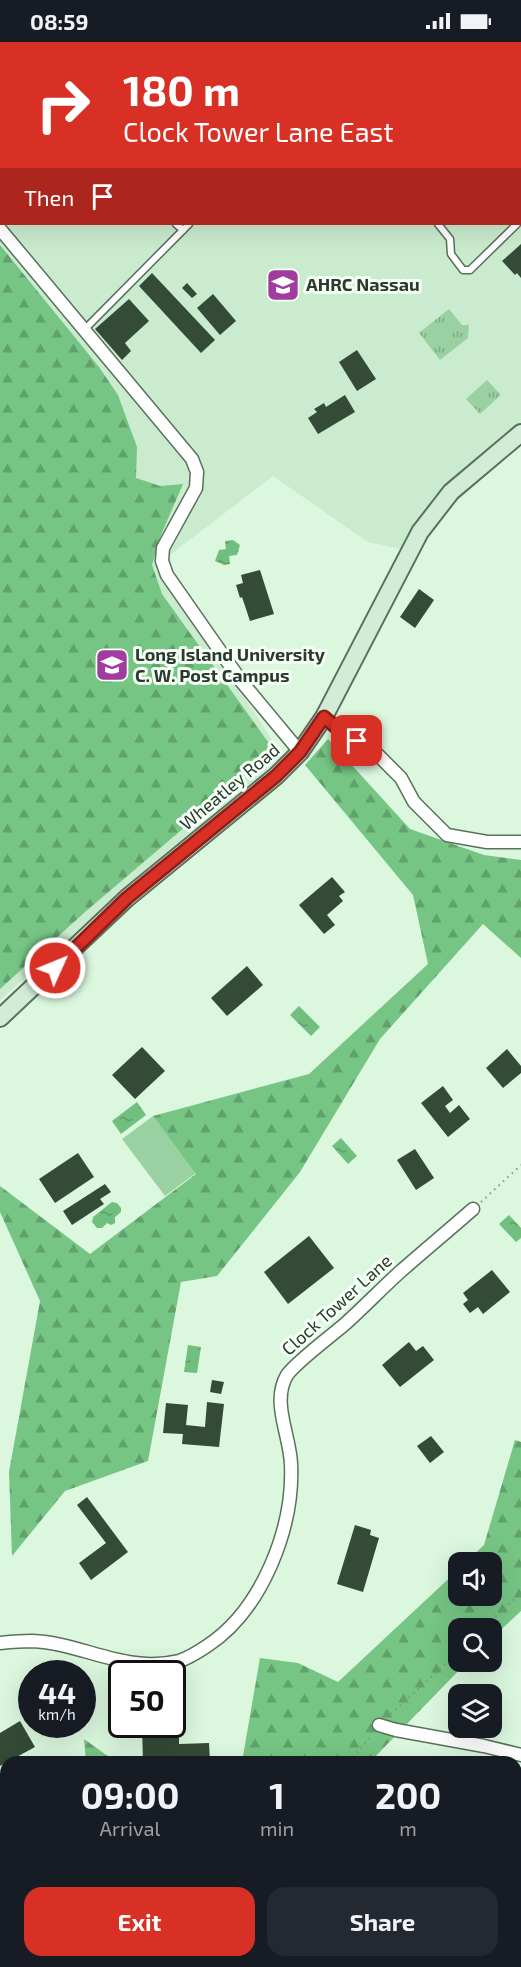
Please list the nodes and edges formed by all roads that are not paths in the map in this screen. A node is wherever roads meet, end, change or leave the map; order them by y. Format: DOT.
graph roads {
  1 [pos="177,225"];
  2 [pos="188,225"];
  3 [pos="439,225"];
  4 [pos="516,225"];
  5 [pos="0,229"];
  6 [pos="183,230"];
  7 [pos="83,330"];
  8 [pos="521,433"];
  9 [pos="324,717"];
  10 [pos="300,752"];
  11 [pos="521,842"];
  12 [pos="0,1018"];
  13 [pos="473,1209"];
  14 [pos="0,1643"];
  15 [pos="380,1725"];
  16 [pos="521,1755"];
  1 -- 6 [label="lane"];
  2 -- 6 [label="lane"];
  3 -- 4 [label="lane"];
  5 -- 7 [label="street"];
  6 -- 7 [label="lane"];
  7 -- 10 [label="street"];
  8 -- 9 [label="main road, Wheatley Road"];
  9 -- 10 [label="main road, Wheatley Road"];
  9 -- 11 [label="street"];
  10 -- 12 [label="main road, Wheatley Road"];
  13 -- 14 [label="street, Clock Tower Lane"];
  15 -- 16 [label="street"];
}
